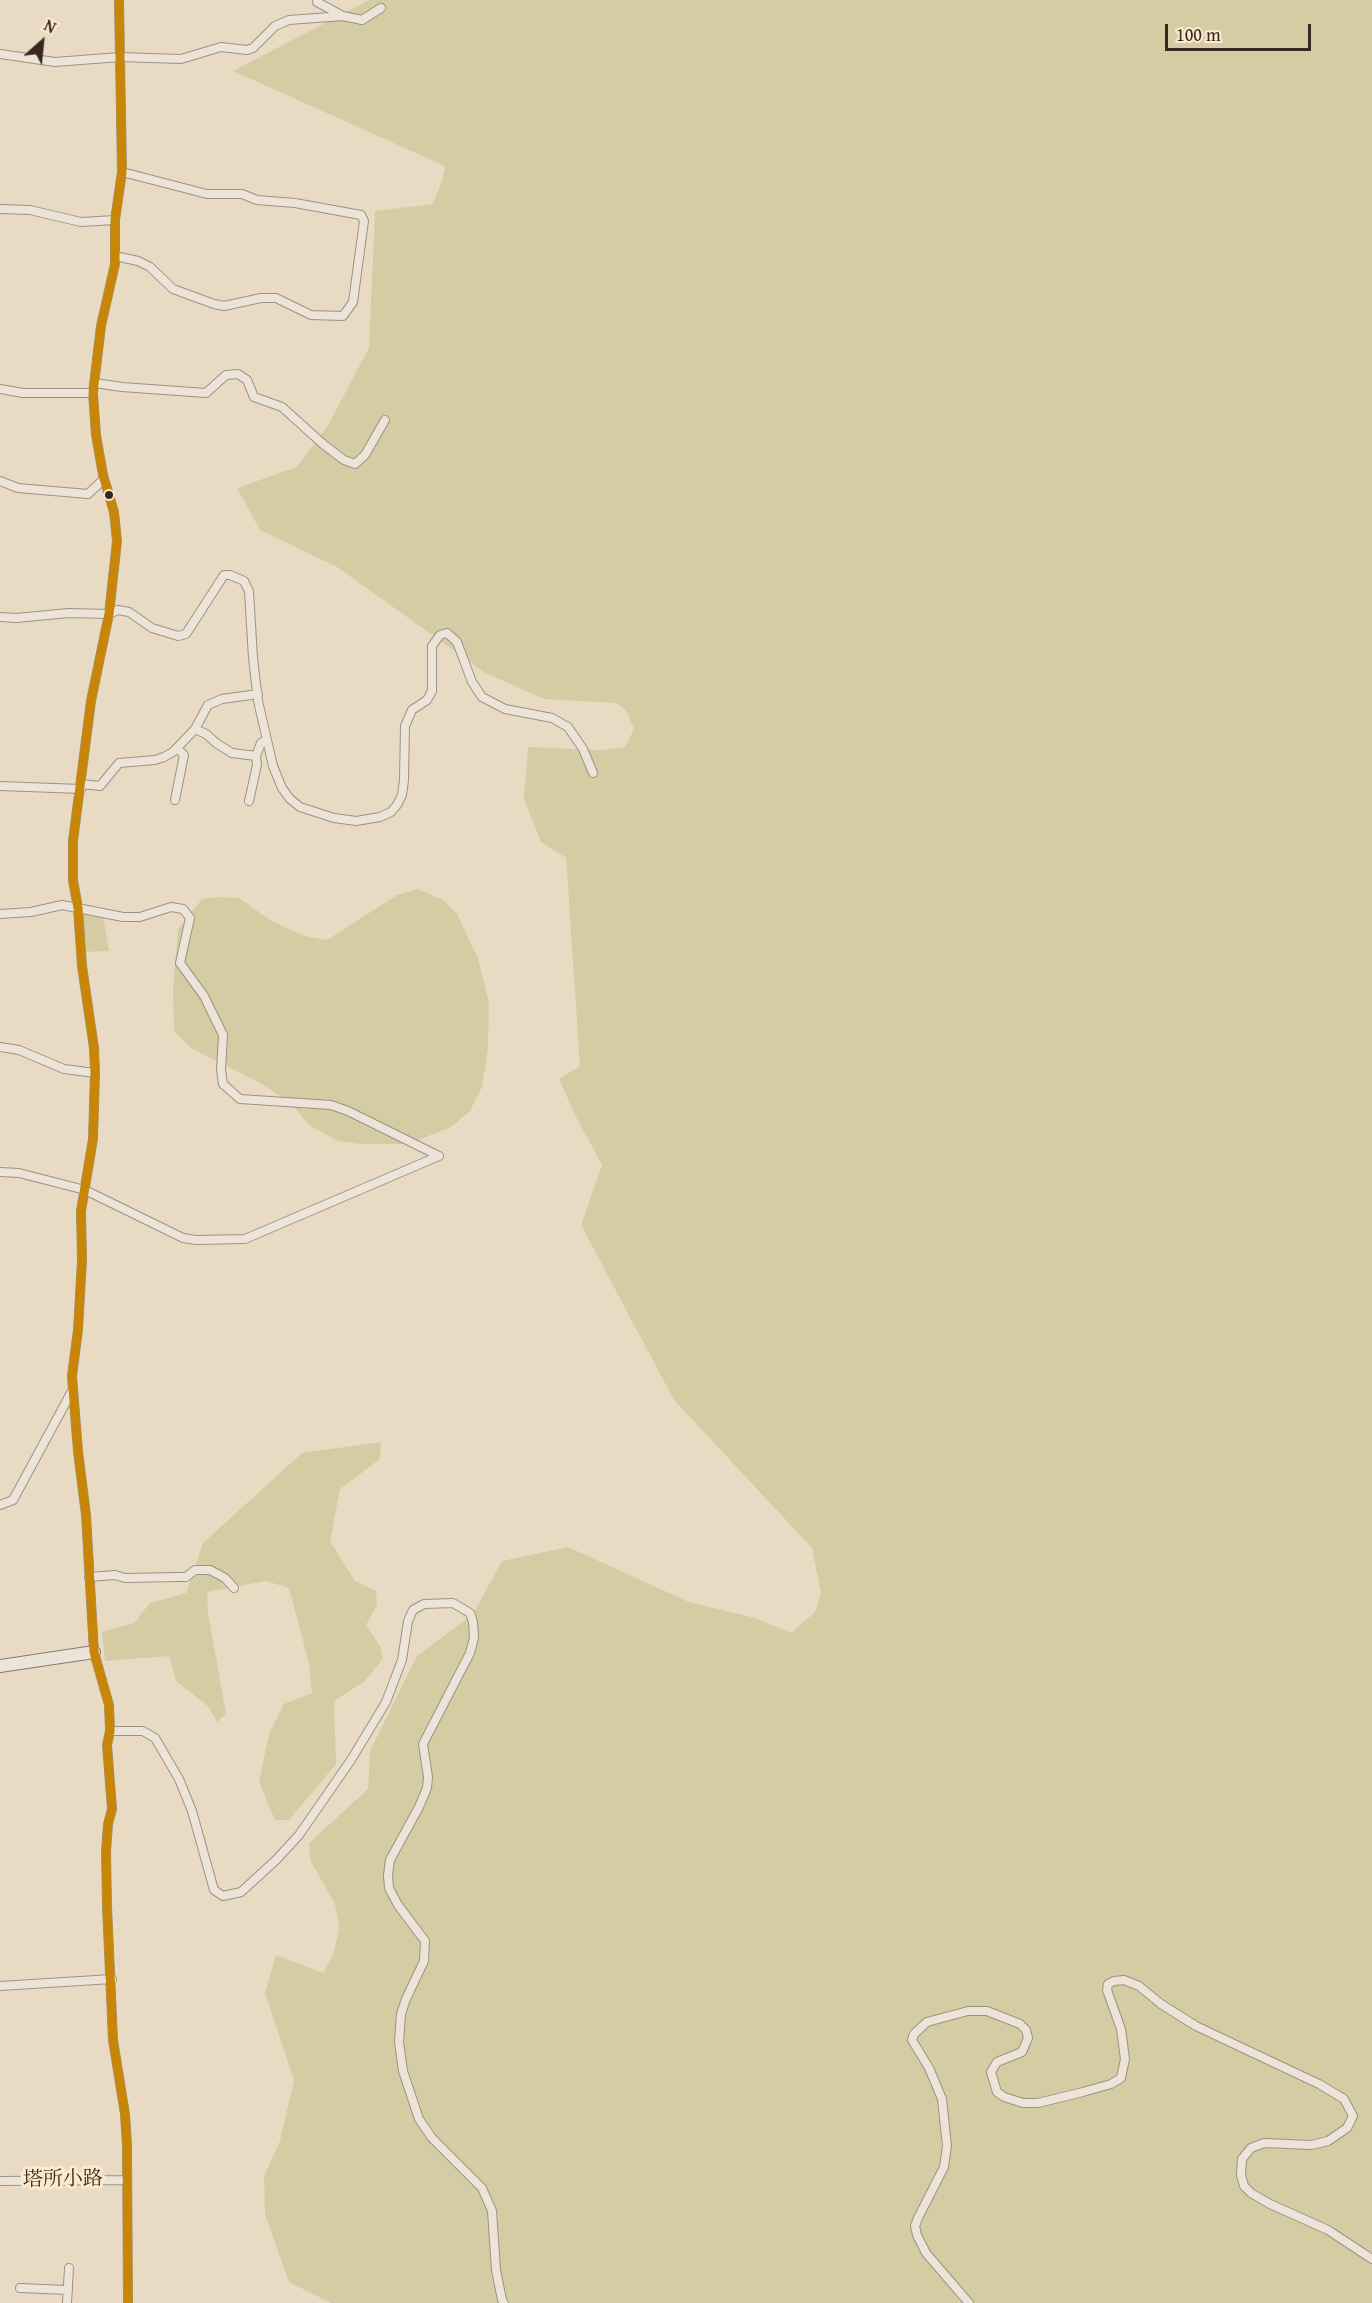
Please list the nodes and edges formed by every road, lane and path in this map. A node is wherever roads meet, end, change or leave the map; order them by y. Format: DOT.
graph roads {
  1 [pos="119,0"];
  2 [pos="317,0"];
  3 [pos="381,8"];
  4 [pos="343,16"];
  5 [pos="0,54"];
  6 [pos="120,57"];
  7 [pos="122,172"];
  8 [pos="0,209"];
  9 [pos="115,220"];
  10 [pos="115,256"];
  11 [pos="95,383"];
  12 [pos="0,389"];
  13 [pos="93,393"];
  14 [pos="386,420"];
  15 [pos="104,479"];
  16 [pos="0,481"];
  17 [pos="109,614"];
  18 [pos="0,617"];
  19 [pos="258,694"];
  20 [pos="195,729"];
  21 [pos="266,740"];
  22 [pos="177,748"];
  23 [pos="256,756"];
  24 [pos="592,773"];
  25 [pos="0,786"];
  26 [pos="81,787"];
  27 [pos="175,800"];
  28 [pos="249,801"];
  29 [pos="78,908"];
  30 [pos="0,914"];
  31 [pos="0,1047"];
  32 [pos="95,1073"];
  33 [pos="0,1172"];
  34 [pos="85,1190"];
  35 [pos="72,1390"];
  36 [pos="0,1505"];
  37 [pos="89,1577"];
  38 [pos="234,1588"];
  39 [pos="94,1652"];
  40 [pos="0,1666"];
  41 [pos="110,1731"];
  42 [pos="112,1979"];
  43 [pos="0,1986"];
  44 [pos="126,2180"];
  45 [pos="0,2181"];
  46 [pos="1372,2259"];
  47 [pos="69,2268"];
  48 [pos="20,2288"];
  49 [pos="68,2290"];
  50 [pos="68,2303"];
  51 [pos="128,2303"];
  52 [pos="504,2303"];
  53 [pos="969,2303"];
  1 -- 6 [label="street"];
  2 -- 4 [label="street"];
  3 -- 4 [label="street"];
  4 -- 6 [label="street"];
  5 -- 6 [label="street"];
  6 -- 7 [label="street"];
  7 -- 9 [label="street"];
  7 -- 10 [label="street"];
  8 -- 9 [label="street"];
  9 -- 10 [label="street"];
  10 -- 11 [label="street"];
  11 -- 13 [label="street"];
  11 -- 14 [label="street"];
  12 -- 13 [label="street"];
  13 -- 15 [label="street"];
  15 -- 16 [label="street"];
  15 -- 17 [label="street"];
  17 -- 18 [label="street"];
  17 -- 19 [label="street"];
  17 -- 26 [label="street"];
  19 -- 20 [label="street"];
  19 -- 21 [label="street"];
  20 -- 22 [label="street"];
  20 -- 23 [label="street"];
  21 -- 23 [label="street"];
  21 -- 24 [label="street"];
  22 -- 26 [label="street"];
  22 -- 27 [label="street"];
  23 -- 28 [label="street"];
  25 -- 26 [label="street"];
  26 -- 29 [label="street"];
  29 -- 30 [label="street"];
  29 -- 32 [label="street"];
  29 -- 34 [label="street"];
  31 -- 32 [label="street"];
  32 -- 34 [label="street"];
  33 -- 34 [label="street"];
  34 -- 35 [label="street"];
  35 -- 36 [label="street"];
  35 -- 37 [label="street"];
  37 -- 38 [label="street"];
  37 -- 39 [label="street"];
  39 -- 40 [label="street"];
  39 -- 41 [label="street"];
  41 -- 42 [label="street"];
  41 -- 52 [label="street"];
  42 -- 43 [label="street"];
  42 -- 44 [label="street"];
  44 -- 45 [label="street, 塔所小路"];
  44 -- 51 [label="street"];
  46 -- 53 [label="street"];
  47 -- 49 [label="street"];
  48 -- 49 [label="street"];
  49 -- 50 [label="street"];
}
